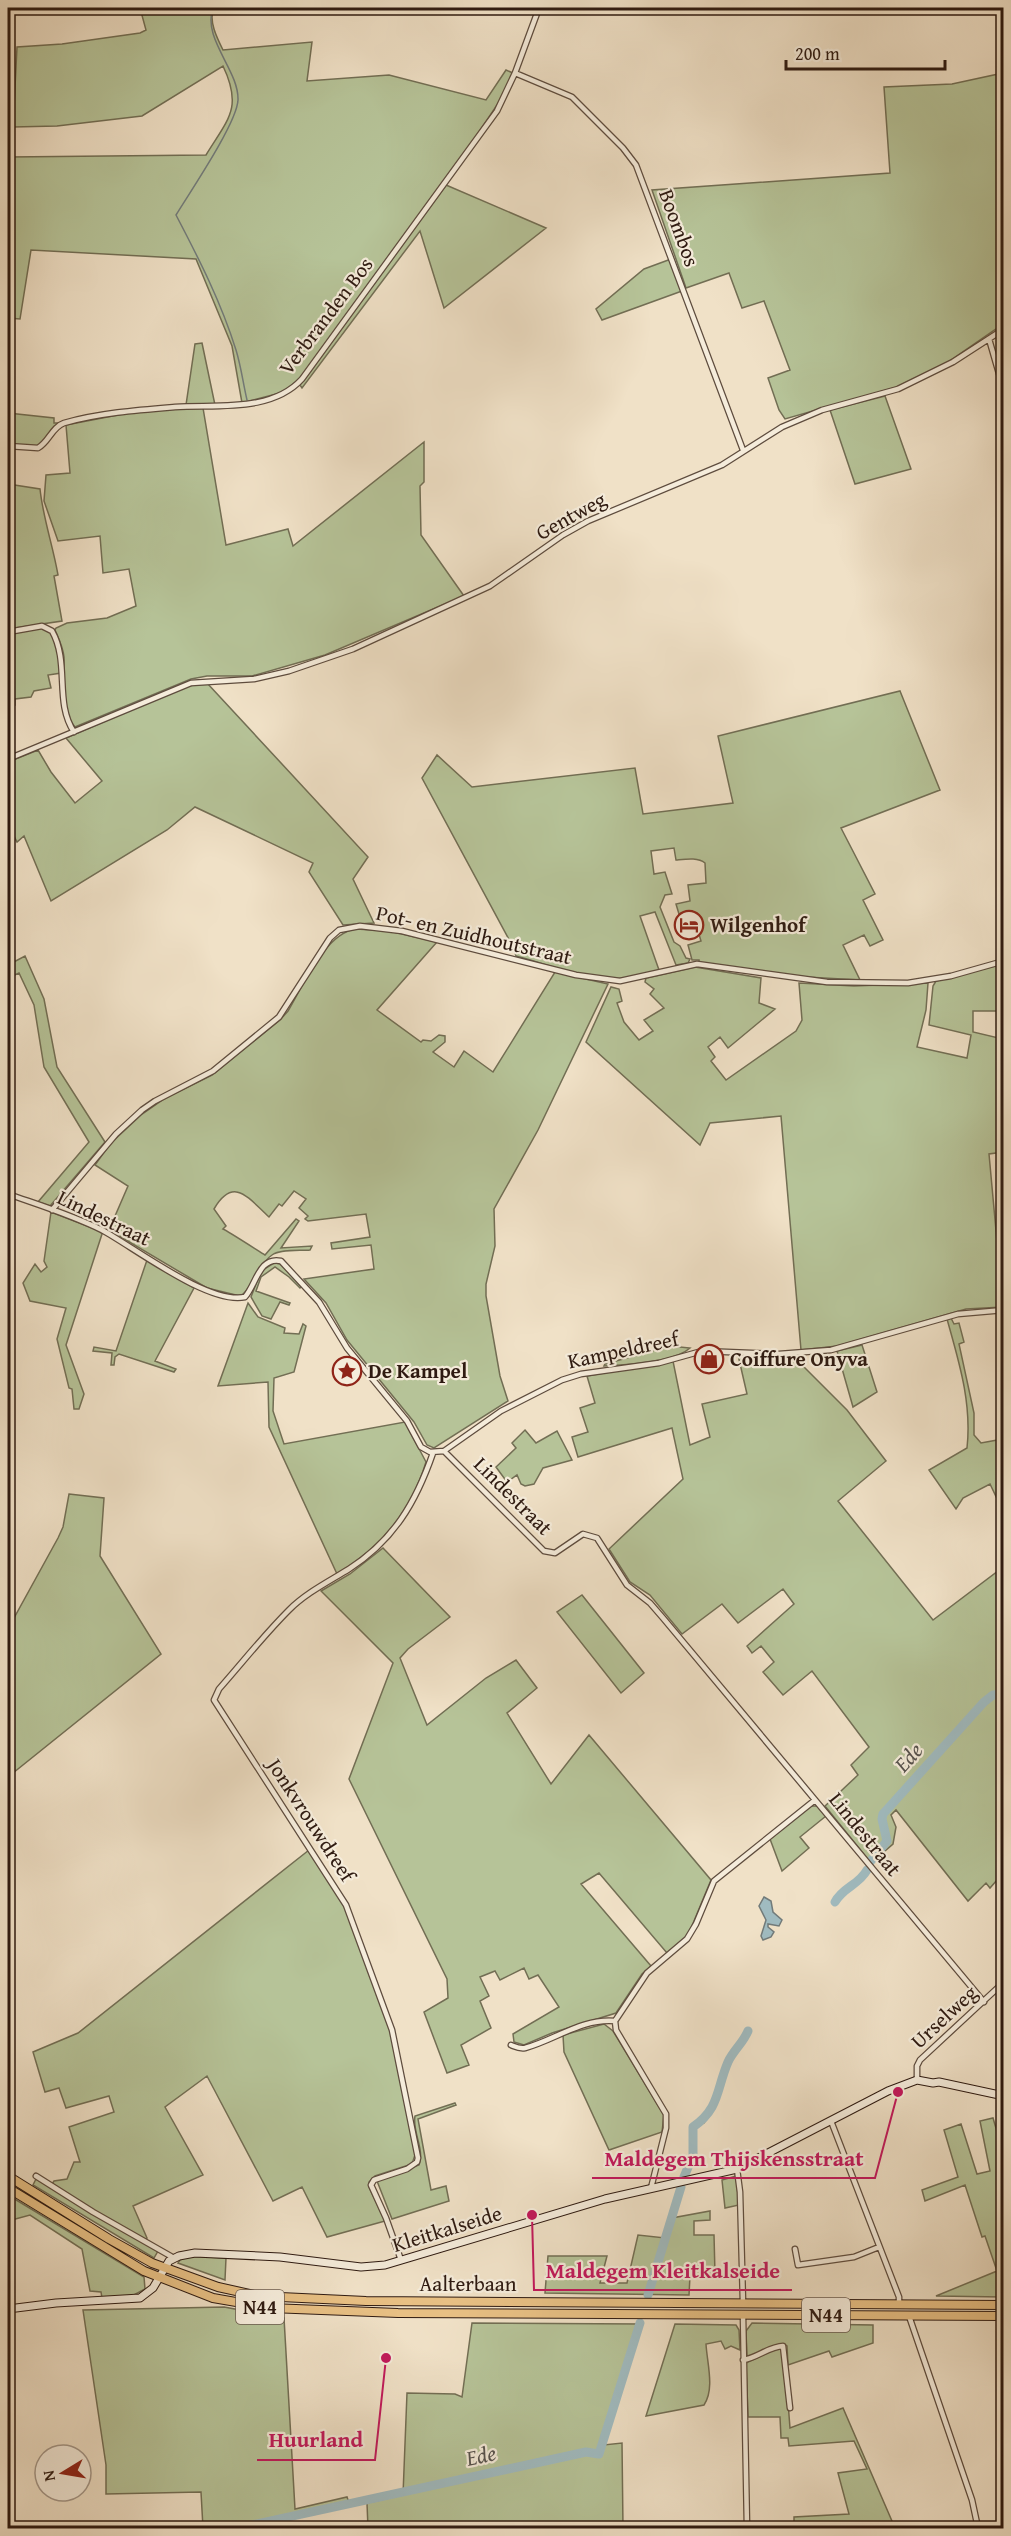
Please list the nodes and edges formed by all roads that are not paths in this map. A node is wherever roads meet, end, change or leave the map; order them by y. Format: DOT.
graph roads {
  1 [pos="539,8"];
  2 [pos="515,73"];
  3 [pos="1004,329"];
  4 [pos="989,339"];
  5 [pos="1004,391"];
  6 [pos="8,446"];
  7 [pos="743,450"];
  8 [pos="8,632"];
  9 [pos="74,732"];
  10 [pos="8,759"];
  11 [pos="1004,962"];
  12 [pos="8,1194"];
  13 [pos="52,1210"];
  14 [pos="1004,1310"];
  15 [pos="444,1450"];
  16 [pos="433,1453"];
  17 [pos="815,1800"];
  18 [pos="1004,1982"];
  19 [pos="984,2002"];
  20 [pos="615,2021"];
  21 [pos="511,2045"];
  22 [pos="917,2080"];
  23 [pos="1004,2096"];
  24 [pos="831,2121"];
  25 [pos="736,2169"];
  26 [pos="8,2176"];
  27 [pos="36,2176"];
  28 [pos="8,2188"];
  29 [pos="651,2188"];
  30 [pos="879,2247"];
  31 [pos="795,2249"];
  32 [pos="174,2258"];
  33 [pos="401,2260"];
  34 [pos="164,2269"];
  35 [pos="159,2278"];
  36 [pos="744,2303"];
  37 [pos="899,2304"];
  38 [pos="1004,2305"];
  39 [pos="8,2308"];
  40 [pos="743,2315"];
  41 [pos="909,2316"];
  42 [pos="1004,2316"];
  43 [pos="743,2360"];
  44 [pos="790,2408"];
  45 [pos="747,2529"];
  46 [pos="978,2529"];
  1 -- 2 [label="street, Verbranden Bos"];
  2 -- 6 [label="street, Verbranden Bos"];
  2 -- 7 [label="street, Boombos"];
  3 -- 4 [label="street, Gentweg"];
  4 -- 5 [label="street"];
  4 -- 7 [label="street, Gentweg"];
  7 -- 9 [label="street, Gentweg"];
  8 -- 9 [label="street"];
  9 -- 10 [label="street, Gentweg"];
  11 -- 13 [label="street, Pot- en Zuidhoutstraat"];
  12 -- 13 [label="street, Lindestraat"];
  13 -- 16 [label="street, Lindestraat"];
  14 -- 15 [label="street, Kampeldreef"];
  15 -- 16 [label="street, Lindestraat"];
  15 -- 17 [label="street, Lindestraat"];
  16 -- 33 [label="street, Jonkvrouwdreef"];
  17 -- 19 [label="street, Lindestraat"];
  17 -- 20 [label="street"];
  18 -- 19 [label="street, Urselweg"];
  19 -- 22 [label="street, Urselweg"];
  20 -- 21 [label="street"];
  20 -- 29 [label="street"];
  22 -- 23 [label="street, Kleitkalseide"];
  22 -- 24 [label="street, Kleitkalseide"];
  24 -- 25 [label="street, Kleitkalseide"];
  24 -- 30 [label="street"];
  25 -- 29 [label="street, Kleitkalseide"];
  25 -- 36 [label="street"];
  26 -- 34 [label="highway, N44"];
  27 -- 32 [label="street"];
  28 -- 35 [label="highway, N44"];
  29 -- 33 [label="street, Kleitkalseide"];
  30 -- 31 [label="street"];
  30 -- 37 [label="street"];
  32 -- 33 [label="street, Kleitkalseide"];
  32 -- 34 [label="street"];
  34 -- 35 [label="street"];
  34 -- 36 [label="highway, Aalterbaan / N44"];
  35 -- 39 [label="street"];
  35 -- 40 [label="highway, Aalterbaan / N44"];
  36 -- 37 [label="highway, Aalterbaan / N44"];
  37 -- 38 [label="highway, Aalterbaan / N44"];
  40 -- 41 [label="highway, Aalterbaan / N44"];
  40 -- 43 [label="street"];
  41 -- 42 [label="highway, Aalterbaan / N44"];
  41 -- 46 [label="street"];
  43 -- 44 [label="street"];
  43 -- 45 [label="street"];
}
